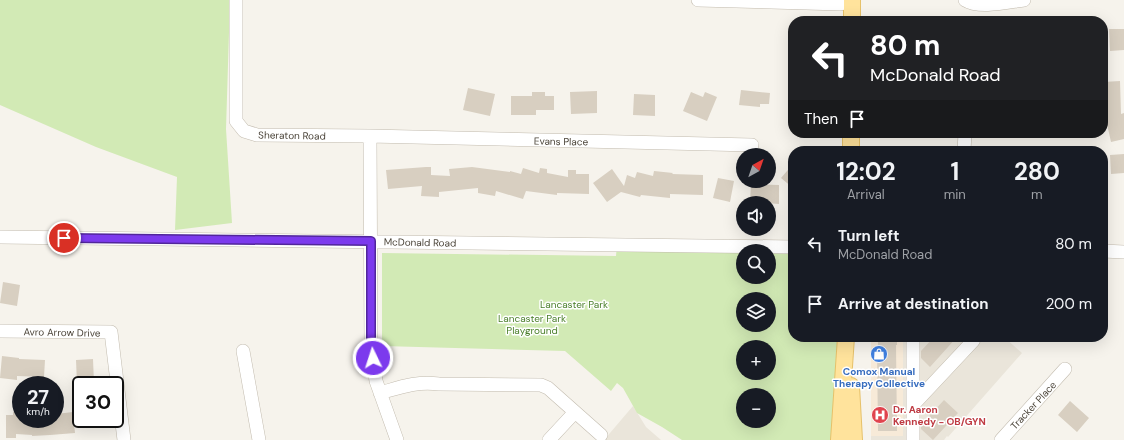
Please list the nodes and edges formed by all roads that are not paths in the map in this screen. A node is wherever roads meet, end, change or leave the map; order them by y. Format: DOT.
graph roads {
  1 [pos="236,0"];
  2 [pos="698,0"];
  3 [pos="965,0"];
  4 [pos="1024,0"];
  5 [pos="846,2"];
  6 [pos="850,16"];
  7 [pos="370,136"];
  8 [pos="752,145"];
  9 [pos="0,237"];
  10 [pos="371,241"];
  11 [pos="788,246"];
  12 [pos="1108,251"];
  13 [pos="1124,252"];
  14 [pos="0,331"];
  15 [pos="847,342"];
  16 [pos="847,342"];
  17 [pos="913,342"];
  18 [pos="972,342"];
  19 [pos="243,351"];
  20 [pos="1065,369"];
  21 [pos="380,393"];
  22 [pos="913,405"];
  23 [pos="575,412"];
  24 [pos="601,435"];
  25 [pos="124,440"];
  26 [pos="259,440"];
  27 [pos="397,440"];
  28 [pos="549,440"];
  29 [pos="839,440"];
  30 [pos="854,440"];
  31 [pos="913,440"];
  32 [pos="1001,440"];
  1 -- 7 [label="street, Sheraton Road"];
  2 -- 5 [label="street"];
  3 -- 4 [label="street"];
  5 -- 6 [label="main road"];
  7 -- 8 [label="street, Evans Place"];
  7 -- 10 [label="street"];
  9 -- 10 [label="street, McDonald Road"];
  10 -- 11 [label="street, McDonald Road"];
  10 -- 21 [label="street"];
  12 -- 13 [label="street"];
  14 -- 25 [label="street, Avro Arrow Drive"];
  15 -- 29 [label="main road"];
  16 -- 30 [label="main road"];
  17 -- 22 [label="street"];
  18 -- 22 [label="street"];
  19 -- 26 [label="street"];
  20 -- 32 [label="street, Tracker Place"];
  21 -- 23 [label="street"];
  21 -- 27 [label="street"];
  22 -- 31 [label="street"];
  23 -- 24 [label="street"];
  23 -- 28 [label="street"];
}
